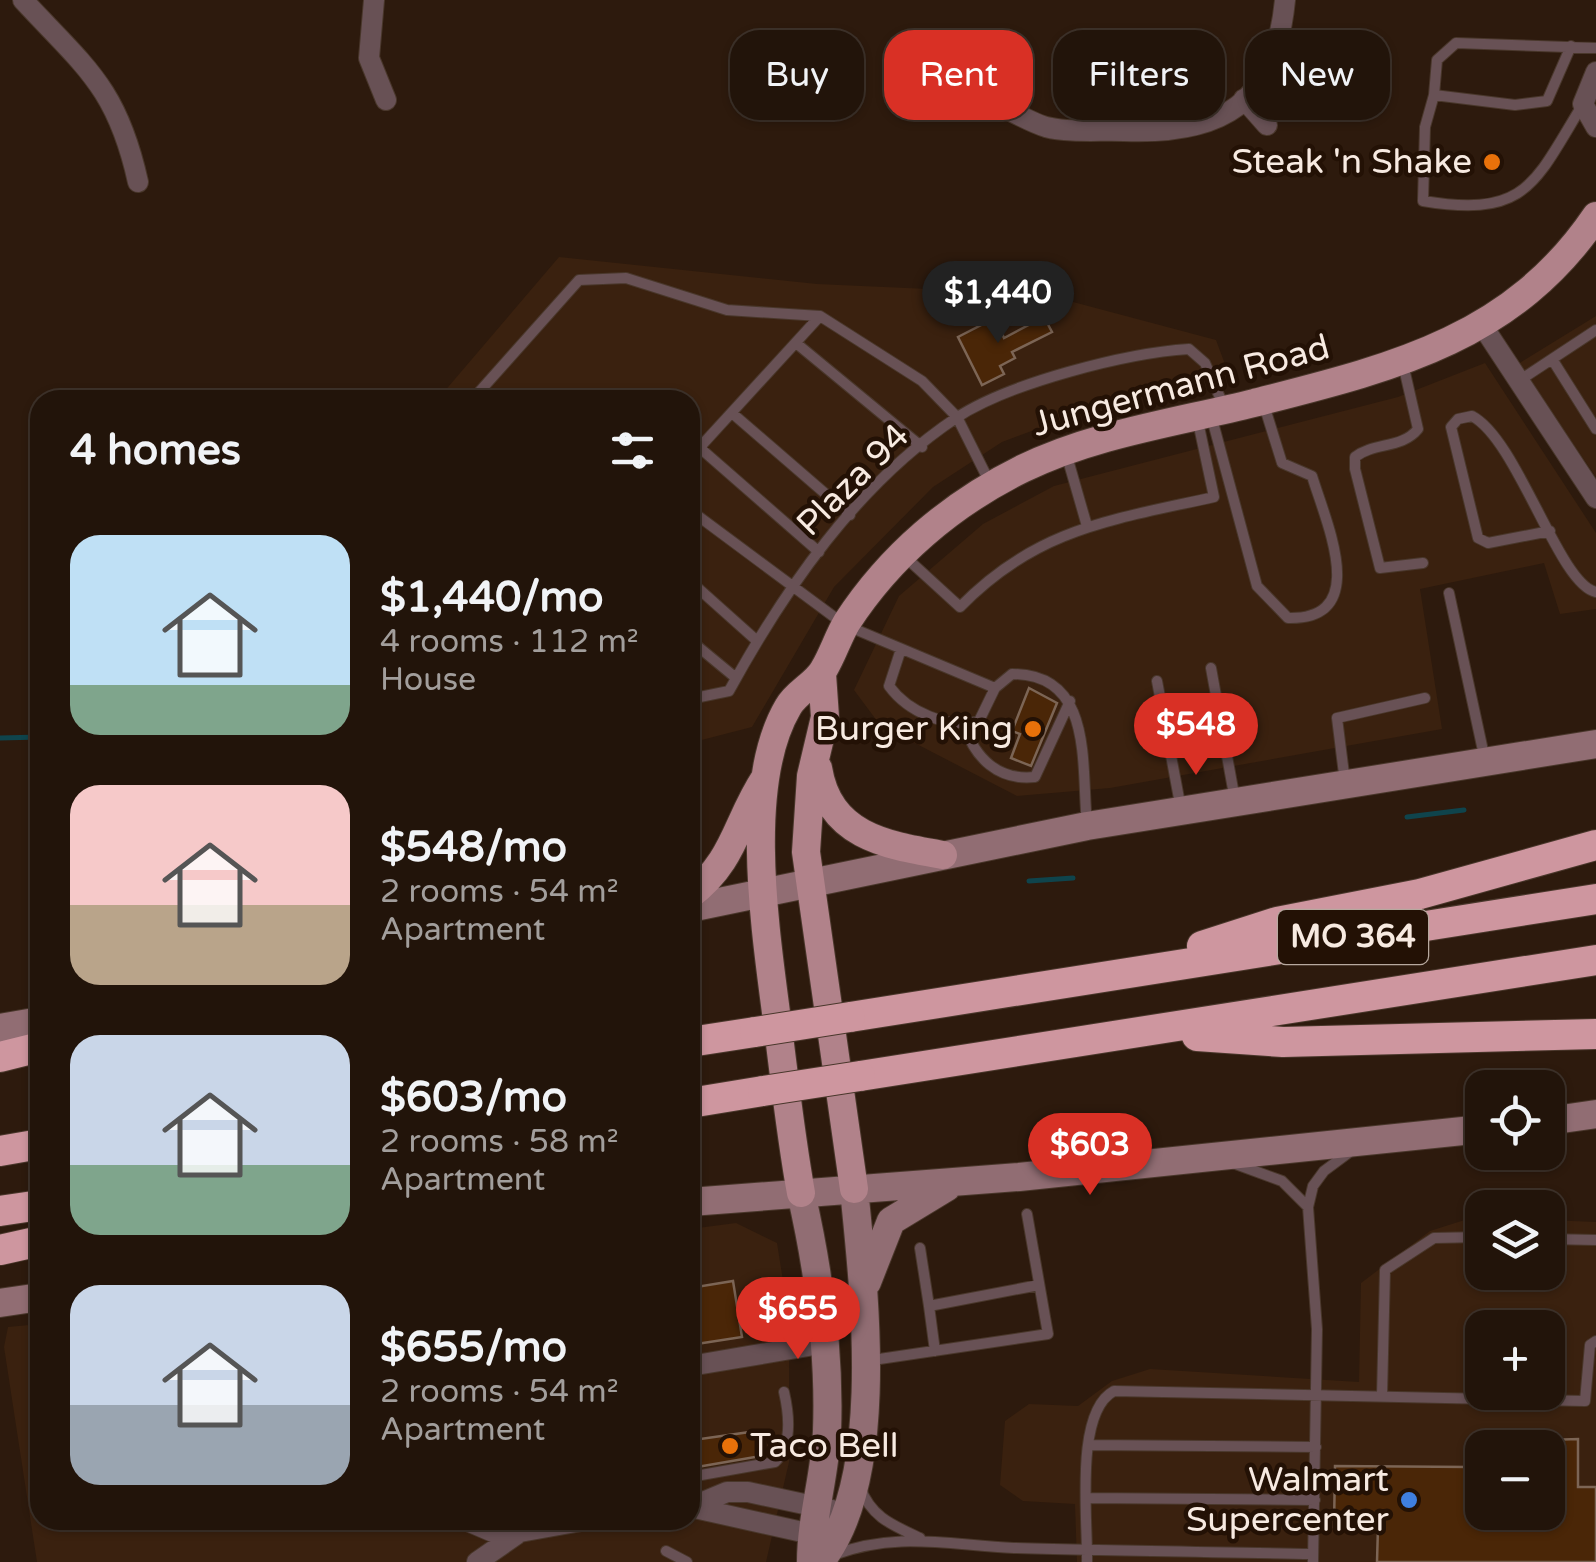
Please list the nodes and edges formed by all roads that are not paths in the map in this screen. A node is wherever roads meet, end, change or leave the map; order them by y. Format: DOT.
graph roads {
  1 [pos="23,0"];
  2 [pos="374,0"];
  3 [pos="1285,0"];
  4 [pos="1571,46"];
  5 [pos="1596,48"];
  6 [pos="1596,72"];
  7 [pos="1434,95"];
  8 [pos="1244,99"];
  9 [pos="386,100"];
  10 [pos="1583,104"];
  11 [pos="1031,120"];
  12 [pos="1267,125"];
  13 [pos="1596,126"];
  14 [pos="138,182"];
  15 [pos="1596,216"];
  16 [pos="820,316"];
  17 [pos="1482,325"];
  18 [pos="1596,330"];
  19 [pos="796,343"];
  20 [pos="1552,359"];
  21 [pos="1403,363"];
  22 [pos="1516,382"];
  23 [pos="481,390"];
  24 [pos="1263,400"];
  25 [pos="732,413"];
  26 [pos="1211,414"];
  27 [pos="957,417"];
  28 [pos="1596,429"];
  29 [pos="922,447"];
  30 [pos="700,448"];
  31 [pos="1066,452"];
  32 [pos="992,486"];
  33 [pos="1596,498"];
  34 [pos="850,515"];
  35 [pos="700,517"];
  36 [pos="1087,526"];
  37 [pos="1550,530"];
  38 [pos="819,552"];
  39 [pos="901,554"];
  40 [pos="1423,564"];
  41 [pos="792,584"];
  42 [pos="700,589"];
  43 [pos="1596,592"];
  44 [pos="1449,593"];
  45 [pos="845,625"];
  46 [pos="756,640"];
  47 [pos="700,648"];
  48 [pos="901,648"];
  49 [pos="1211,668"];
  50 [pos="822,674"];
  51 [pos="736,678"];
  52 [pos="1157,681"];
  53 [pos="995,688"];
  54 [pos="700,697"];
  55 [pos="1425,698"];
  56 [pos="1070,702"];
  57 [pos="964,725"];
  58 [pos="1596,744"];
  59 [pos="816,754"];
  60 [pos="1485,761"];
  61 [pos="769,773"];
  62 [pos="1345,783"];
  63 [pos="1235,800"];
  64 [pos="1181,810"];
  65 [pos="1087,826"];
  66 [pos="1596,846"];
  67 [pos="943,855"];
  68 [pos="810,883"];
  69 [pos="700,887"];
  70 [pos="761,893"];
  71 [pos="1596,899"];
  72 [pos="700,906"];
  73 [pos="1596,960"];
  74 [pos="1109,976"];
  75 [pos="30,1023"];
  76 [pos="0,1028"];
  77 [pos="1144,1032"];
  78 [pos="1596,1034"];
  79 [pos="700,1040"];
  80 [pos="30,1049"];
  81 [pos="0,1056"];
  82 [pos="700,1101"];
  83 [pos="1596,1114"];
  84 [pos="1565,1119"];
  85 [pos="1465,1131"];
  86 [pos="1365,1143"];
  87 [pos="30,1146"];
  88 [pos="0,1150"];
  89 [pos="1214,1157"];
  90 [pos="958,1182"];
  91 [pos="854,1189"];
  92 [pos="802,1193"];
  93 [pos="700,1201"];
  94 [pos="30,1206"];
  95 [pos="1308,1207"];
  96 [pos="0,1211"];
  97 [pos="1028,1214"];
  98 [pos="1465,1238"];
  99 [pos="1565,1239"];
  100 [pos="1596,1240"];
  101 [pos="30,1243"];
  102 [pos="920,1248"];
  103 [pos="0,1250"];
  104 [pos="1039,1285"];
  105 [pos="864,1293"];
  106 [pos="30,1298"];
  107 [pos="0,1302"];
  108 [pos="929,1306"];
  109 [pos="1596,1340"];
  110 [pos="826,1343"];
  111 [pos="935,1351"];
  112 [pos="865,1362"];
  113 [pos="700,1364"];
  114 [pos="784,1392"];
  115 [pos="1317,1394"];
  116 [pos="1382,1396"];
  117 [pos="1088,1446"];
  118 [pos="1316,1447"];
  119 [pos="856,1474"];
  120 [pos="700,1475"];
  121 [pos="1087,1498"];
  122 [pos="1314,1500"];
  123 [pos="700,1503"];
  124 [pos="489,1530"];
  125 [pos="544,1530"];
  126 [pos="508,1538"];
  127 [pos="824,1539"];
  128 [pos="921,1539"];
  129 [pos="1087,1549"];
  130 [pos="666,1551"];
  131 [pos="1313,1558"];
  132 [pos="477,1562"];
  133 [pos="686,1562"];
  134 [pos="1087,1562"];
  1 -- 14 [label="street"];
  2 -- 9 [label="street"];
  3 -- 8 [label="street"];
  4 -- 5 [label="lane"];
  4 -- 7 [label="lane"];
  4 -- 7 [label="lane"];
  6 -- 10 [label="street"];
  7 -- 10 [label="lane"];
  8 -- 11 [label="street"];
  8 -- 12 [label="street"];
  10 -- 13 [label="street"];
  15 -- 17 [label="main road, Jungermann Road"];
  16 -- 19 [label="lane"];
  16 -- 23 [label="lane"];
  16 -- 27 [label="lane"];
  17 -- 21 [label="main road, Jungermann Road"];
  17 -- 22 [label="street"];
  18 -- 20 [label="lane"];
  19 -- 25 [label="lane"];
  19 -- 29 [label="lane"];
  20 -- 22 [label="lane"];
  20 -- 28 [label="lane"];
  21 -- 24 [label="main road, Jungermann Road"];
  21 -- 40 [label="lane"];
  22 -- 33 [label="street"];
  24 -- 26 [label="main road, Jungermann Road"];
  24 -- 26 [label="lane"];
  25 -- 30 [label="lane"];
  25 -- 34 [label="lane"];
  26 -- 27 [label="lane, Plaza 94"];
  26 -- 31 [label="main road, Jungermann Road"];
  26 -- 36 [label="lane"];
  27 -- 29 [label="lane, Plaza 94"];
  27 -- 32 [label="lane"];
  29 -- 34 [label="lane, Plaza 94"];
  30 -- 38 [label="lane"];
  31 -- 32 [label="main road, Jungermann Road"];
  31 -- 36 [label="lane"];
  32 -- 39 [label="main road, Jungermann Road"];
  34 -- 38 [label="lane, Plaza 94"];
  35 -- 41 [label="lane, Plaza 94"];
  36 -- 39 [label="lane"];
  37 -- 37 [label="lane"];
  37 -- 43 [label="lane"];
  38 -- 41 [label="lane, Plaza 94"];
  39 -- 45 [label="main road, Jungermann Road"];
  41 -- 45 [label="lane, Plaza 94"];
  41 -- 46 [label="lane, Plaza 94"];
  42 -- 46 [label="lane"];
  44 -- 60 [label="lane"];
  45 -- 48 [label="lane, Plaza 94"];
  45 -- 50 [label="main road, Jungermann Road"];
  46 -- 51 [label="lane, Plaza 94"];
  47 -- 51 [label="lane"];
  48 -- 53 [label="lane, Plaza 94"];
  48 -- 57 [label="lane"];
  49 -- 63 [label="lane"];
  50 -- 59 [label="main road, Jungermann Road"];
  50 -- 61 [label="main road, Jungermann Road"];
  51 -- 54 [label="lane"];
  52 -- 64 [label="lane"];
  53 -- 56 [label="lane"];
  53 -- 57 [label="lane"];
  55 -- 62 [label="lane"];
  56 -- 57 [label="lane"];
  56 -- 65 [label="lane"];
  58 -- 60 [label="main road"];
  59 -- 67 [label="main road"];
  59 -- 68 [label="main road, Jungermann Road"];
  60 -- 62 [label="main road"];
  61 -- 69 [label="main road"];
  61 -- 70 [label="main road, Jungermann Road"];
  62 -- 63 [label="main road"];
  63 -- 64 [label="main road"];
  64 -- 65 [label="main road"];
  65 -- 67 [label="main road"];
  66 -- 74 [label="highway"];
  67 -- 68 [label="main road"];
  68 -- 70 [label="main road"];
  68 -- 91 [label="main road, Jungermann Road"];
  70 -- 72 [label="main road"];
  70 -- 92 [label="main road, Jungermann Road"];
  71 -- 74 [label="highway, MO 364"];
  73 -- 77 [label="highway, MO 364"];
  74 -- 79 [label="highway, MO 364, bridge"];
  75 -- 76 [label="main road"];
  77 -- 78 [label="highway"];
  77 -- 82 [label="highway, MO 364, bridge"];
  80 -- 81 [label="highway"];
  83 -- 84 [label="main road"];
  85 -- 86 [label="main road"];
  86 -- 89 [label="main road"];
  86 -- 95 [label="lane"];
  87 -- 88 [label="highway"];
  89 -- 90 [label="main road"];
  89 -- 95 [label="lane"];
  90 -- 91 [label="main road"];
  90 -- 105 [label="main road"];
  91 -- 92 [label="main road"];
  91 -- 105 [label="main road, Jungermann Road"];
  92 -- 93 [label="main road"];
  92 -- 110 [label="main road, Jungermann Road"];
  94 -- 96 [label="highway"];
  95 -- 115 [label="lane"];
  97 -- 104 [label="lane"];
  98 -- 116 [label="lane"];
  99 -- 100 [label="lane"];
  101 -- 103 [label="highway"];
  102 -- 108 [label="lane"];
  104 -- 108 [label="lane"];
  104 -- 111 [label="lane"];
  105 -- 112 [label="main road, Jungermann Road"];
  106 -- 107 [label="main road"];
  108 -- 111 [label="lane"];
  109 -- 116 [label="lane"];
  110 -- 113 [label="street"];
  110 -- 127 [label="main road, Jungermann Road"];
  111 -- 112 [label="lane"];
  112 -- 119 [label="main road, Jungermann Road"];
  114 -- 120 [label="lane"];
  115 -- 116 [label="lane"];
  115 -- 117 [label="lane"];
  115 -- 118 [label="lane"];
  117 -- 118 [label="lane"];
  117 -- 121 [label="lane"];
  118 -- 122 [label="lane"];
  119 -- 127 [label="main road, Jungermann Road"];
  119 -- 128 [label="lane"];
  121 -- 122 [label="lane"];
  121 -- 129 [label="lane"];
  122 -- 131 [label="lane"];
  123 -- 127 [label="street"];
  124 -- 126 [label="street"];
  125 -- 126 [label="street"];
  126 -- 132 [label="street"];
  127 -- 128 [label="lane"];
  128 -- 129 [label="lane"];
  129 -- 131 [label="lane"];
  129 -- 134 [label="lane"];
  130 -- 133 [label="lane"];
}
